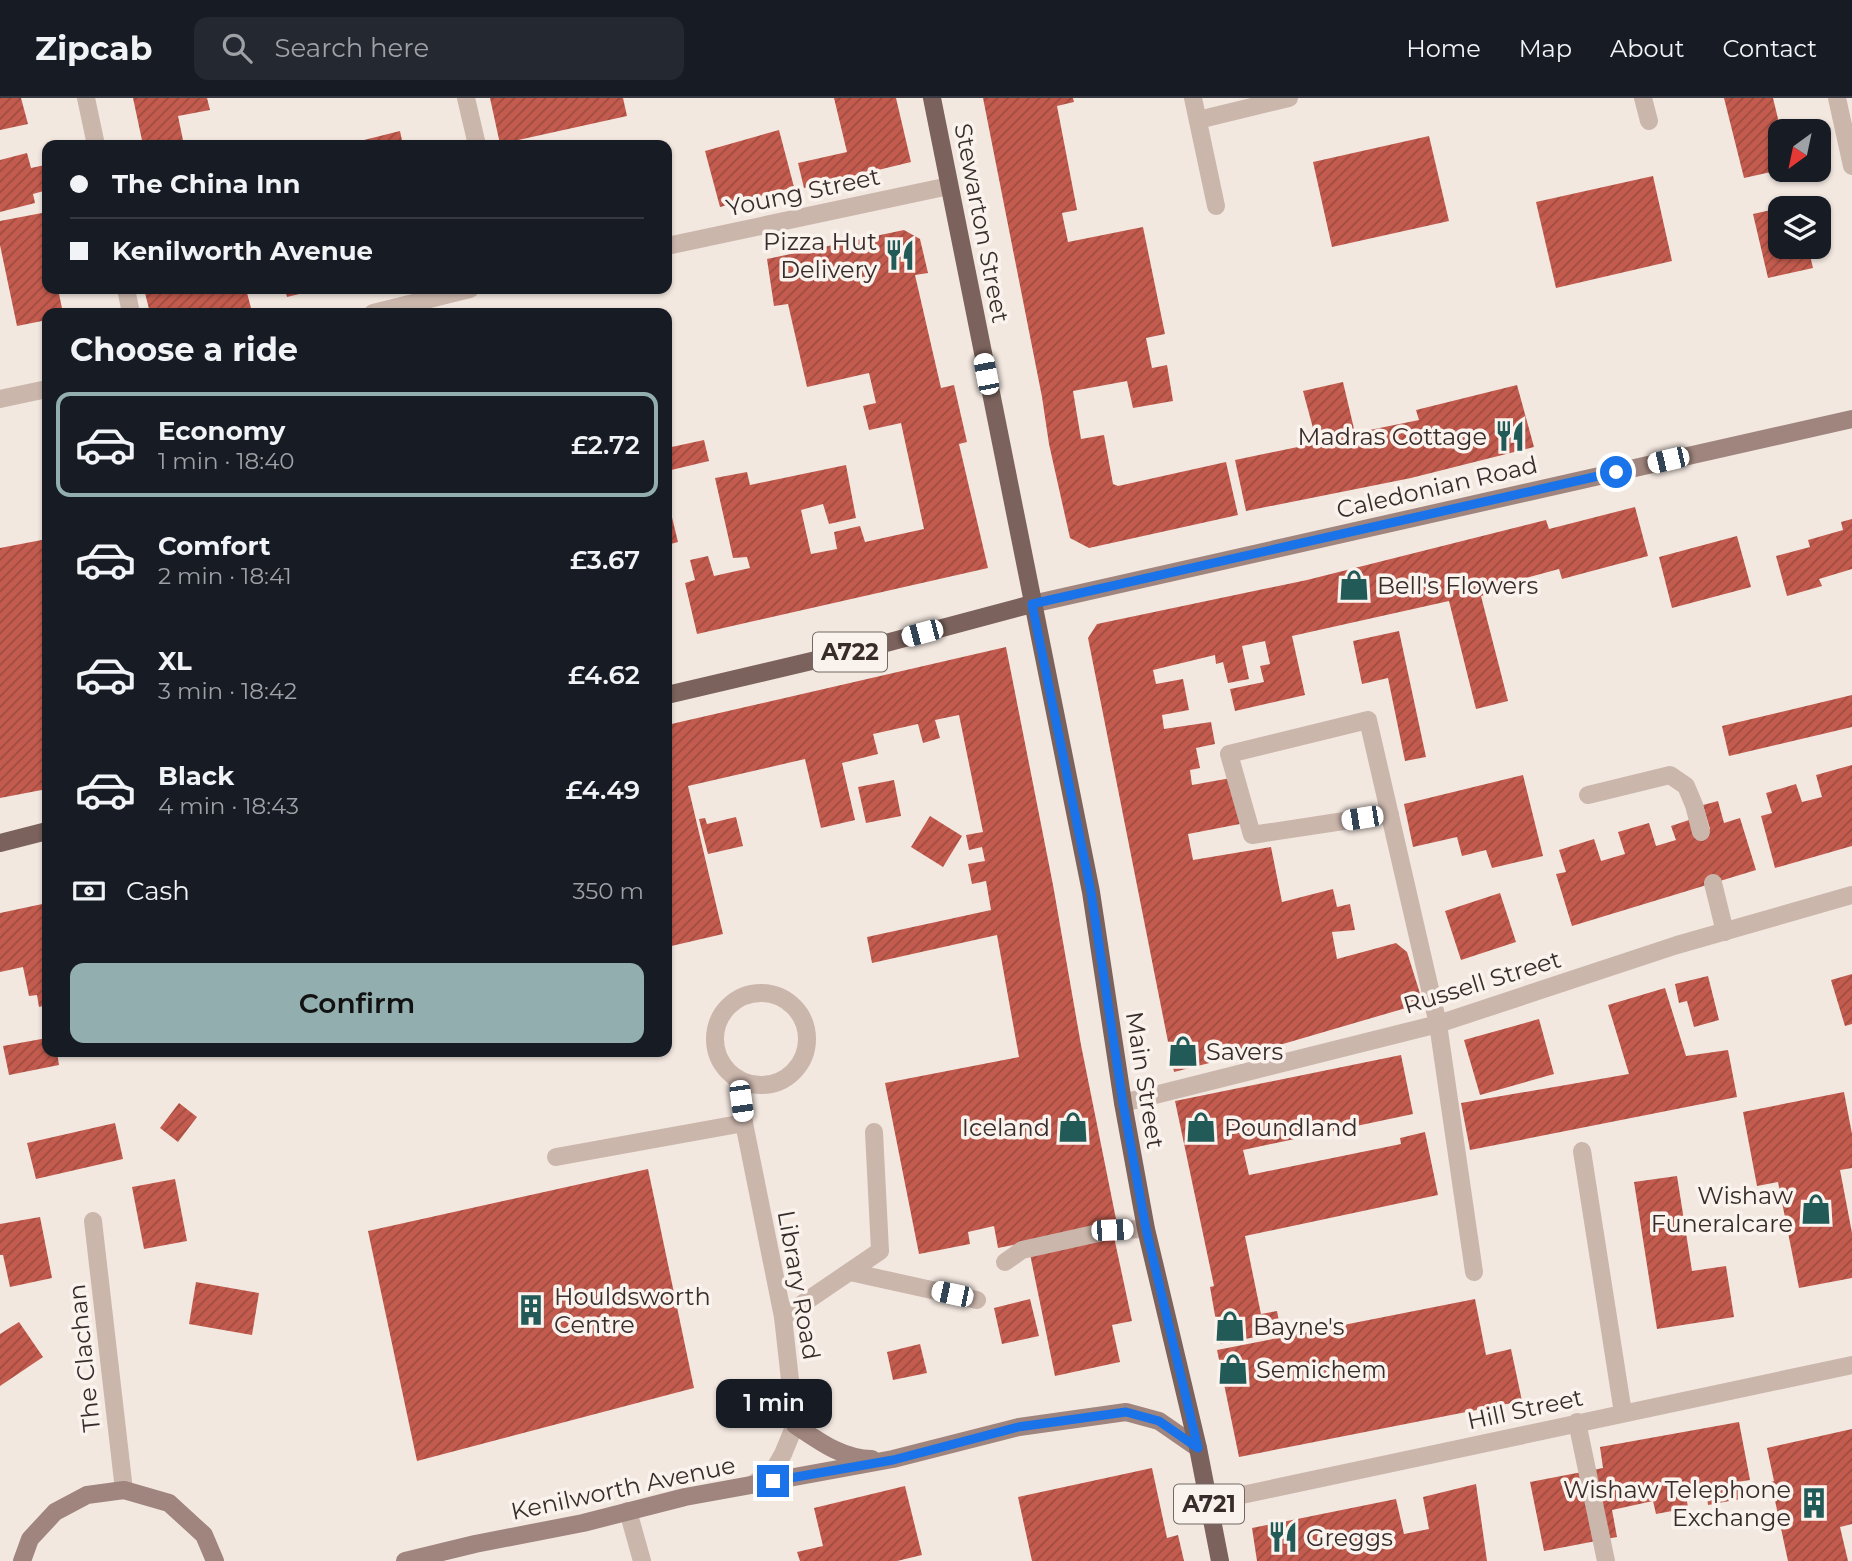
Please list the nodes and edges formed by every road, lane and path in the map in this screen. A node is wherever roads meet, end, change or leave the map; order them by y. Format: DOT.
graph roads {
  1 [pos="86,98"];
  2 [pos="466,98"];
  3 [pos="932,98"];
  4 [pos="1193,98"];
  5 [pos="1289,98"];
  6 [pos="1643,98"];
  7 [pos="1836,98"];
  8 [pos="1198,120"];
  9 [pos="1649,121"];
  10 [pos="95,140"];
  11 [pos="476,140"];
  12 [pos="1852,166"];
  13 [pos="949,186"];
  14 [pos="1216,206"];
  15 [pos="672,245"];
  16 [pos="451,294"];
  17 [pos="393,308"];
  18 [pos="42,390"];
  19 [pos="0,399"];
  20 [pos="1852,419"];
  21 [pos="1032,604"];
  22 [pos="672,694"];
  23 [pos="1588,795"];
  24 [pos="1390,814"];
  25 [pos="42,832"];
  26 [pos="1700,832"];
  27 [pos="0,842"];
  28 [pos="1713,883"];
  29 [pos="1852,895"];
  30 [pos="1725,932"];
  31 [pos="1437,1024"];
  32 [pos="737,1079"];
  33 [pos="1123,1103"];
  34 [pos="744,1123"];
  35 [pos="874,1132"];
  36 [pos="1582,1151"];
  37 [pos="556,1157"];
  38 [pos="93,1221"];
  39 [pos="1146,1229"];
  40 [pos="1005,1262"];
  41 [pos="850,1272"];
  42 [pos="1474,1272"];
  43 [pos="977,1300"];
  44 [pos="783,1317"];
  45 [pos="1852,1364"];
  46 [pos="1623,1413"];
  47 [pos="1577,1422"];
  48 [pos="794,1424"];
  49 [pos="1198,1448"];
  50 [pos="893,1460"];
  51 [pos="752,1485"];
  52 [pos="124,1490"];
  53 [pos="1209,1502"];
  54 [pos="628,1511"];
  55 [pos="22,1561"];
  56 [pos="215,1561"];
  57 [pos="405,1561"];
  58 [pos="642,1561"];
  59 [pos="1220,1561"];
  60 [pos="1606,1561"];
  1 -- 10 [label="street"];
  2 -- 11 [label="street"];
  3 -- 13 [label="main road, Stewarton Street / A721"];
  4 -- 8 [label="street"];
  5 -- 8 [label="street"];
  6 -- 9 [label="street"];
  7 -- 12 [label="street"];
  8 -- 14 [label="street"];
  13 -- 15 [label="street, Young Street"];
  13 -- 21 [label="main road, Stewarton Street / A721"];
  16 -- 17 [label="street"];
  18 -- 19 [label="street"];
  20 -- 21 [label="main road, Caledonian Road"];
  21 -- 22 [label="main road, A722"];
  21 -- 33 [label="main road, Main Street / A721"];
  23 -- 26 [label="street"];
  24 -- 24 [label="street"];
  24 -- 31 [label="street"];
  25 -- 27 [label="main road"];
  28 -- 30 [label="street"];
  29 -- 30 [label="street, Russell Street"];
  30 -- 31 [label="street, Russell Street"];
  31 -- 33 [label="street, Russell Street"];
  31 -- 42 [label="street"];
  32 -- 32 [label="street, Library Road"];
  32 -- 34 [label="street, Library Road"];
  33 -- 39 [label="main road, Main Street / A721"];
  34 -- 37 [label="street"];
  34 -- 44 [label="street, Library Road"];
  35 -- 41 [label="street"];
  36 -- 46 [label="street"];
  38 -- 52 [label="street, The Clachan"];
  39 -- 40 [label="street"];
  39 -- 49 [label="main road, Main Street / A721"];
  41 -- 43 [label="street"];
  41 -- 44 [label="street"];
  44 -- 48 [label="street, Library Road"];
  45 -- 46 [label="street, Hill Street"];
  46 -- 47 [label="street, Hill Street"];
  47 -- 53 [label="street, Hill Street"];
  47 -- 60 [label="street"];
  48 -- 50 [label="main road, Kenilworth Avenue"];
  48 -- 51 [label="street, Library Road"];
  49 -- 50 [label="main road, Kenilworth Avenue"];
  49 -- 53 [label="main road, Main Street / A721"];
  50 -- 51 [label="main road, Kenilworth Avenue"];
  51 -- 54 [label="main road, Kenilworth Avenue"];
  52 -- 55 [label="main road"];
  52 -- 56 [label="main road"];
  53 -- 59 [label="main road, Main Street / A721"];
  54 -- 57 [label="main road, Kenilworth Avenue"];
  54 -- 58 [label="street"];
}
